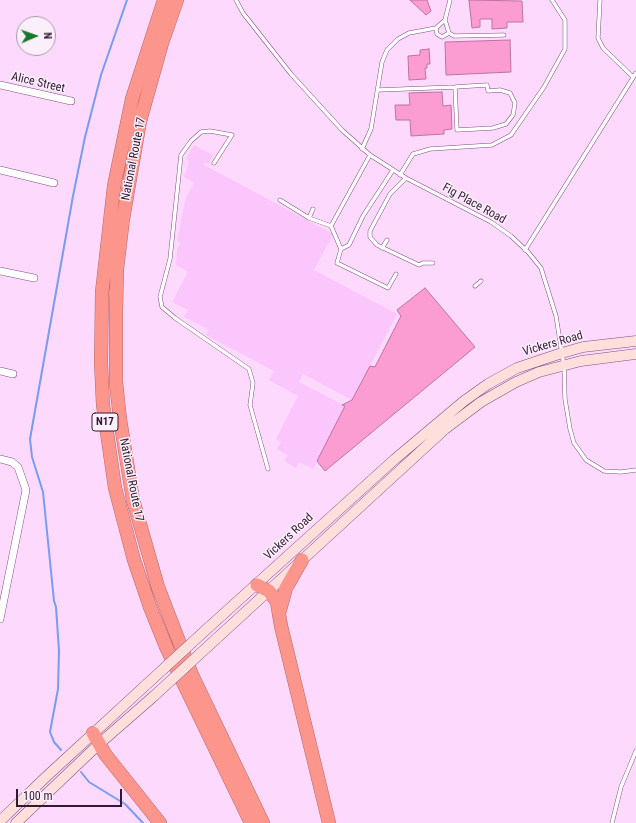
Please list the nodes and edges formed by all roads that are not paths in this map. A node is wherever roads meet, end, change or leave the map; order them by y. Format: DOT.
graph roads {
  1 [pos="164,0"];
  2 [pos="177,0"];
  3 [pos="236,0"];
  4 [pos="450,0"];
  5 [pos="552,0"];
  6 [pos="600,0"];
  7 [pos="445,20"];
  8 [pos="436,28"];
  9 [pos="449,32"];
  10 [pos="504,35"];
  11 [pos="636,73"];
  12 [pos="633,77"];
  13 [pos="0,85"];
  14 [pos="454,87"];
  15 [pos="378,90"];
  16 [pos="71,102"];
  17 [pos="362,149"];
  18 [pos="370,155"];
  19 [pos="214,163"];
  20 [pos="0,170"];
  21 [pos="393,170"];
  22 [pos="400,174"];
  23 [pos="406,178"];
  24 [pos="54,183"];
  25 [pos="280,200"];
  26 [pos="313,209"];
  27 [pos="309,218"];
  28 [pos="331,226"];
  29 [pos="387,240"];
  30 [pos="382,248"];
  31 [pos="341,249"];
  32 [pos="525,250"];
  33 [pos="433,263"];
  34 [pos="0,271"];
  35 [pos="396,274"];
  36 [pos="34,278"];
  37 [pos="481,281"];
  38 [pos="475,286"];
  39 [pos="636,341"];
  40 [pos="562,353"];
  41 [pos="636,354"];
  42 [pos="564,366"];
  43 [pos="0,371"];
  44 [pos="13,374"];
  45 [pos="0,459"];
  46 [pos="268,469"];
  47 [pos="636,470"];
  48 [pos="302,560"];
  49 [pos="257,585"];
  50 [pos="269,591"];
  51 [pos="279,612"];
  52 [pos="0,619"];
  53 [pos="96,739"];
  54 [pos="636,751"];
  55 [pos="0,821"];
  56 [pos="16,823"];
  57 [pos="160,823"];
  58 [pos="251,823"];
  59 [pos="263,823"];
  60 [pos="329,823"];
  61 [pos="612,823"];
  1 -- 58 [label="highway, N17"];
  2 -- 59 [label="highway, National Route 17 / N17"];
  3 -- 17 [label="lane, Fig Place Road"];
  4 -- 7 [label="lane"];
  5 -- 22 [label="lane"];
  6 -- 12 [label="lane"];
  7 -- 8 [label="lane"];
  7 -- 9 [label="lane"];
  8 -- 9 [label="lane"];
  8 -- 15 [label="lane"];
  9 -- 10 [label="lane"];
  11 -- 12 [label="lane"];
  12 -- 32 [label="lane"];
  13 -- 16 [label="street, Alice Street"];
  14 -- 14 [label="lane"];
  14 -- 15 [label="lane"];
  15 -- 17 [label="lane"];
  17 -- 18 [label="lane, Fig Place Road"];
  18 -- 21 [label="lane, Fig Place Road"];
  18 -- 28 [label="lane"];
  19 -- 46 [label="lane"];
  20 -- 24 [label="street"];
  21 -- 22 [label="lane, Fig Place Road"];
  21 -- 31 [label="lane"];
  22 -- 23 [label="lane, Fig Place Road"];
  23 -- 30 [label="lane"];
  23 -- 32 [label="lane, Fig Place Road"];
  25 -- 27 [label="lane"];
  26 -- 27 [label="lane"];
  27 -- 28 [label="lane"];
  28 -- 31 [label="lane"];
  29 -- 30 [label="lane"];
  30 -- 33 [label="lane"];
  31 -- 35 [label="lane"];
  32 -- 40 [label="lane, Fig Place Road"];
  34 -- 36 [label="street"];
  37 -- 38 [label="lane"];
  39 -- 40 [label="main road, Vickers Road"];
  40 -- 42 [label="lane, Fig Place Road"];
  40 -- 49 [label="main road, Vickers Road"];
  41 -- 42 [label="main road, Vickers Road"];
  42 -- 47 [label="lane, Fig Place Road"];
  42 -- 48 [label="main road, Vickers Road"];
  43 -- 44 [label="street"];
  45 -- 52 [label="street"];
  48 -- 50 [label="main road, Vickers Road"];
  48 -- 51 [label="highway"];
  49 -- 50 [label="highway"];
  49 -- 53 [label="main road, Vickers Road, bridge"];
  50 -- 51 [label="highway"];
  50 -- 53 [label="main road, Vickers Road, bridge"];
  51 -- 60 [label="highway"];
  53 -- 55 [label="main road, Vickers Road"];
  53 -- 56 [label="main road, Vickers Road"];
  53 -- 57 [label="highway"];
  54 -- 61 [label="lane"];
}
